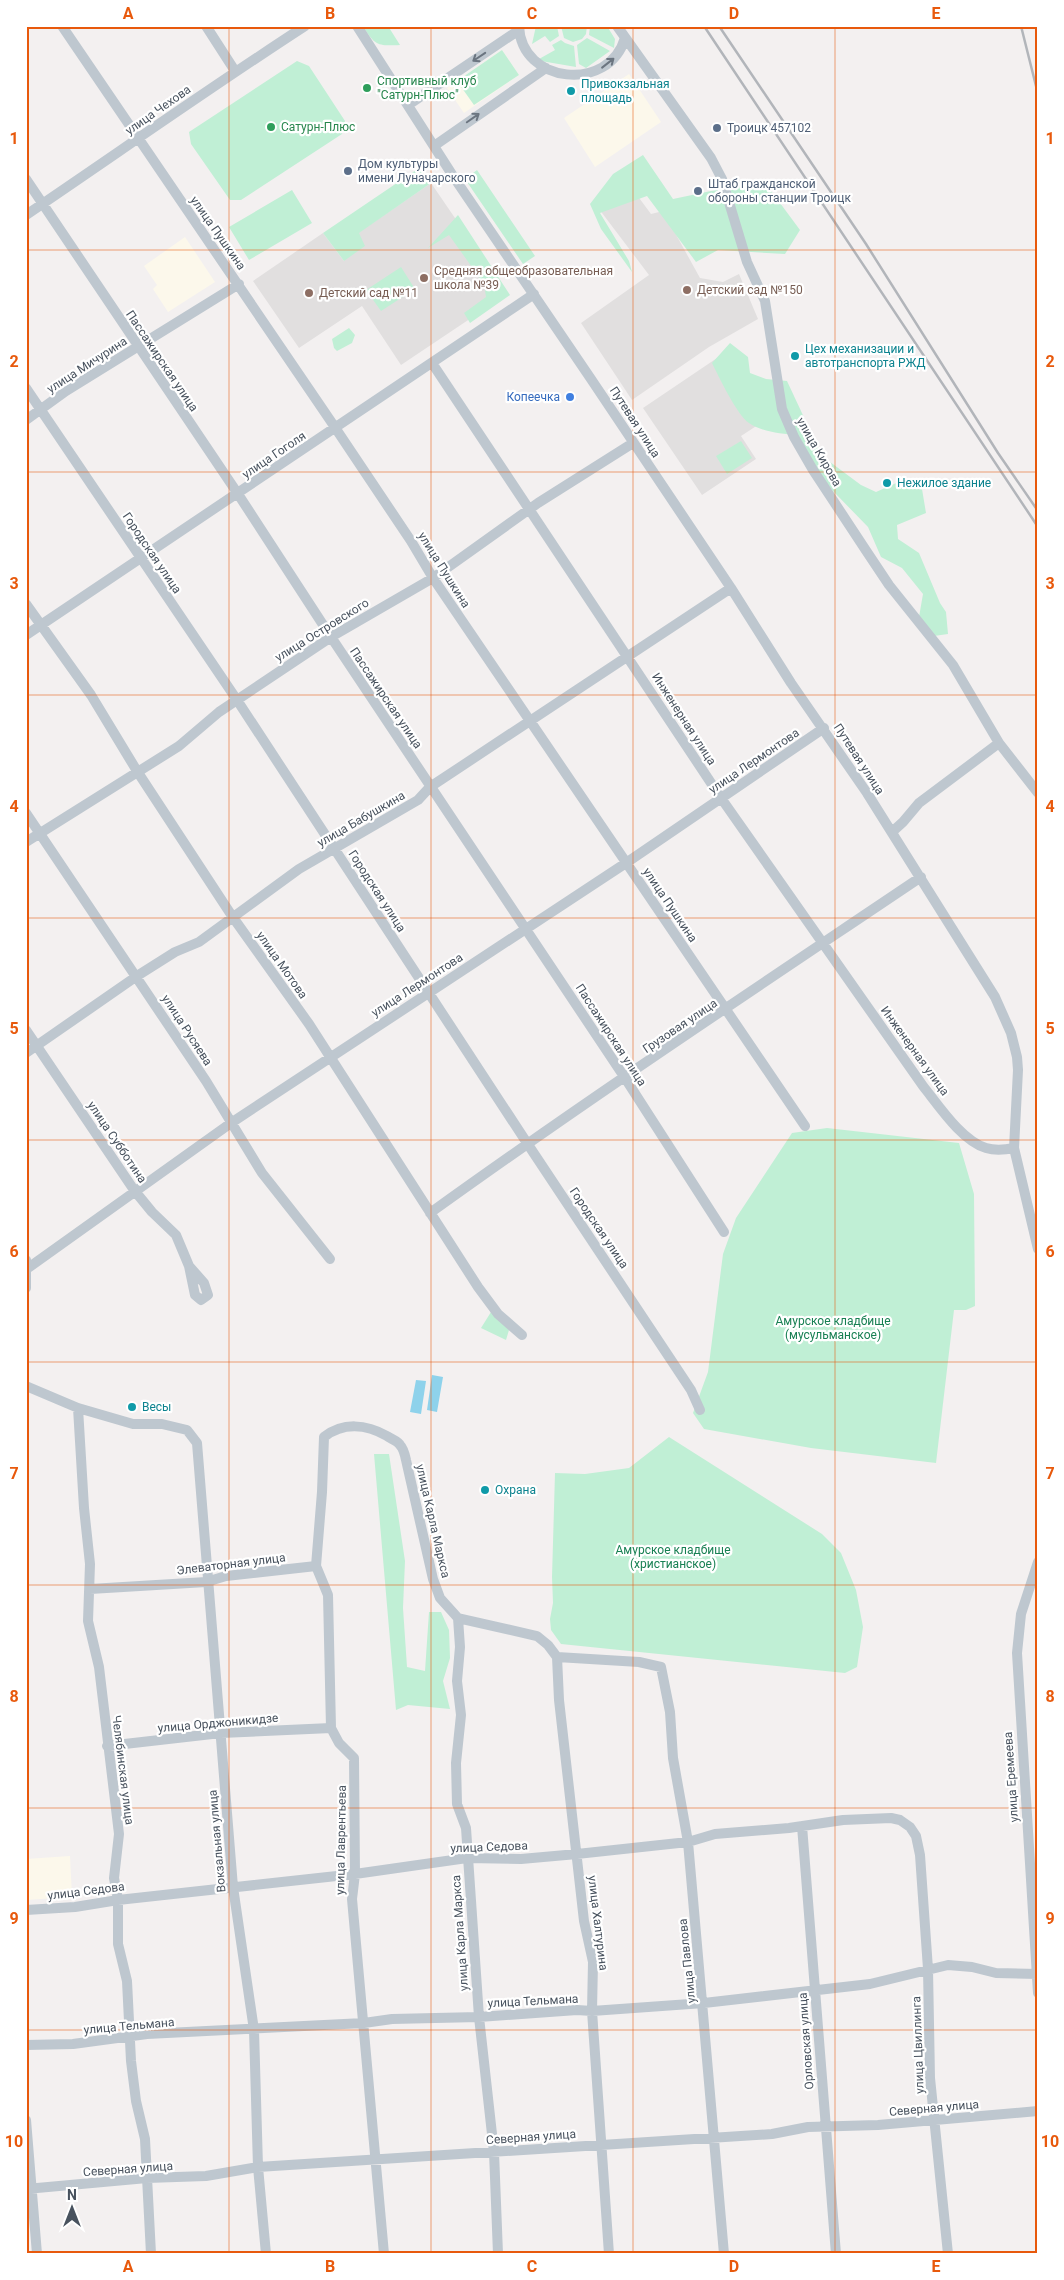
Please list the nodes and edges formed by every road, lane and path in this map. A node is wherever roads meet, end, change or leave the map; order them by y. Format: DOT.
graph roads {
  1 [pos="62,26"];
  2 [pos="206,26"];
  3 [pos="305,26"];
  4 [pos="357,26"];
  5 [pos="617,26"];
  6 [pos="519,28"];
  7 [pos="625,38"];
  8 [pos="546,68"];
  9 [pos="235,71"];
  10 [pos="408,105"];
  11 [pos="139,139"];
  12 [pos="434,146"];
  13 [pos="26,179"];
  14 [pos="42,204"];
  15 [pos="26,215"];
  16 [pos="239,284"];
  17 [pos="534,294"];
  18 [pos="138,347"];
  19 [pos="432,363"];
  20 [pos="26,388"];
  21 [pos="41,410"];
  22 [pos="26,420"];
  23 [pos="336,429"];
  24 [pos="633,443"];
  25 [pos="238,494"];
  26 [pos="531,509"];
  27 [pos="141,559"];
  28 [pos="433,578"];
  29 [pos="731,588"];
  30 [pos="26,604"];
  31 [pos="41,625"];
  32 [pos="26,635"];
  33 [pos="330,637"];
  34 [pos="628,657"];
  35 [pos="237,700"];
  36 [pos="529,720"];
  37 [pos="824,728"];
  38 [pos="999,743"];
  39 [pos="137,771"];
  40 [pos="430,787"];
  41 [pos="1038,793"];
  42 [pos="721,798"];
  43 [pos="26,814"];
  44 [pos="892,832"];
  45 [pos="39,833"];
  46 [pos="26,842"];
  47 [pos="335,849"];
  48 [pos="626,863"];
  49 [pos="921,877"];
  50 [pos="232,916"];
  51 [pos="526,928"];
  52 [pos="823,942"];
  53 [pos="137,976"];
  54 [pos="428,993"];
  55 [pos="726,1009"];
  56 [pos="26,1030"];
  57 [pos="37,1046"];
  58 [pos="26,1053"];
  59 [pos="329,1057"];
  60 [pos="625,1078"];
  61 [pos="231,1123"];
  62 [pos="805,1126"];
  63 [pos="527,1143"];
  64 [pos="1014,1148"];
  65 [pos="134,1190"];
  66 [pos="430,1213"];
  67 [pos="724,1232"];
  68 [pos="1038,1249"];
  69 [pos="330,1259"];
  70 [pos="27,1264"];
  71 [pos="189,1266"];
  72 [pos="26,1288"];
  73 [pos="522,1335"];
  74 [pos="26,1386"];
  75 [pos="78,1408"];
  76 [pos="700,1410"];
  77 [pos="400,1444"];
  78 [pos="1038,1562"];
  79 [pos="316,1566"];
  80 [pos="206,1582"];
  81 [pos="90,1589"];
  82 [pos="458,1618"];
  83 [pos="557,1657"];
  84 [pos="331,1728"];
  85 [pos="221,1733"];
  86 [pos="107,1746"];
  87 [pos="802,1826"];
  88 [pos="916,1836"];
  89 [pos="688,1842"];
  90 [pos="577,1854"];
  91 [pos="467,1858"];
  92 [pos="355,1874"];
  93 [pos="233,1887"];
  94 [pos="118,1900"];
  95 [pos="26,1910"];
  96 [pos="928,1969"];
  97 [pos="1037,1974"];
  98 [pos="815,1990"];
  99 [pos="1038,1993"];
  100 [pos="704,2003"];
  101 [pos="592,2011"];
  102 [pos="479,2016"];
  103 [pos="364,2023"];
  104 [pos="254,2030"];
  105 [pos="130,2037"];
  106 [pos="26,2044"];
  107 [pos="1038,2111"];
  108 [pos="26,2120"];
  109 [pos="934,2121"];
  110 [pos="825,2127"];
  111 [pos="715,2137"];
  112 [pos="600,2145"];
  113 [pos="494,2152"];
  114 [pos="376,2158"];
  115 [pos="258,2167"];
  116 [pos="148,2178"];
  117 [pos="29,2189"];
  118 [pos="37,2254"];
  119 [pos="151,2254"];
  120 [pos="266,2254"];
  121 [pos="384,2254"];
  122 [pos="498,2254"];
  123 [pos="609,2254"];
  124 [pos="724,2254"];
  125 [pos="836,2254"];
  126 [pos="948,2254"];
  1 -- 11 [label="street, улица Пушкина"];
  2 -- 9 [label="street"];
  3 -- 9 [label="street, улица Чехова"];
  4 -- 10 [label="street, Путевая улица"];
  5 -- 7 [label="street, улица Кирова"];
  6 -- 8 [label="street"];
  6 -- 10 [label="street, one-way"];
  8 -- 7 [label="street, one-way"];
  7 -- 38 [label="street, улица Кирова"];
  12 -- 8 [label="street, one-way"];
  9 -- 11 [label="street, улица Чехова"];
  10 -- 12 [label="street, Путевая улица"];
  11 -- 14 [label="street, улица Чехова"];
  11 -- 16 [label="street, улица Пушкина"];
  12 -- 17 [label="street, Путевая улица"];
  13 -- 14 [label="street, Пассажирская улица"];
  14 -- 15 [label="street, улица Чехова"];
  14 -- 18 [label="street, Пассажирская улица"];
  16 -- 18 [label="street, улица Мичурина"];
  16 -- 23 [label="street, улица Пушкина"];
  17 -- 19 [label="street, улица Гоголя"];
  17 -- 24 [label="street, Путевая улица"];
  18 -- 21 [label="street, улица Мичурина"];
  18 -- 25 [label="street, Пассажирская улица"];
  19 -- 23 [label="street, улица Гоголя"];
  19 -- 26 [label="street, Инженерная улица"];
  20 -- 21 [label="street, Городская улица"];
  21 -- 22 [label="street, улица Мичурина"];
  21 -- 27 [label="street, Городская улица"];
  23 -- 25 [label="street, улица Гоголя"];
  23 -- 28 [label="street, улица Пушкина"];
  24 -- 26 [label="street, улица Островского"];
  24 -- 29 [label="street, Путевая улица"];
  25 -- 27 [label="street, улица Гоголя"];
  25 -- 33 [label="street, Пассажирская улица"];
  26 -- 28 [label="street, улица Островского"];
  26 -- 34 [label="street, Инженерная улица"];
  27 -- 31 [label="street, улица Гоголя"];
  27 -- 35 [label="street, Городская улица"];
  28 -- 33 [label="street, улица Островского"];
  28 -- 36 [label="street, улица Пушкина"];
  29 -- 34 [label="street, улица Бабушкина"];
  29 -- 37 [label="street, Путевая улица"];
  30 -- 31 [label="street, улица Мотова"];
  31 -- 32 [label="street, улица Гоголя"];
  31 -- 39 [label="street, улица Мотова"];
  33 -- 35 [label="street, улица Островского"];
  33 -- 40 [label="street, Пассажирская улица"];
  34 -- 36 [label="street, улица Бабушкина"];
  34 -- 42 [label="street, Инженерная улица"];
  35 -- 39 [label="street, улица Островского"];
  35 -- 47 [label="street, Городская улица"];
  36 -- 40 [label="street, улица Бабушкина"];
  36 -- 48 [label="street, улица Пушкина"];
  37 -- 42 [label="street, улица Лермонтова"];
  37 -- 44 [label="street, Путевая улица"];
  38 -- 41 [label="street, улица Кирова"];
  38 -- 44 [label="street"];
  39 -- 45 [label="street, улица Островского"];
  39 -- 50 [label="street, улица Мотова"];
  40 -- 47 [label="street, улица Бабушкина"];
  40 -- 51 [label="street, Пассажирская улица"];
  42 -- 48 [label="street, улица Лермонтова"];
  42 -- 52 [label="street, Инженерная улица"];
  43 -- 45 [label="street, улица Русяева"];
  44 -- 49 [label="street, Путевая улица"];
  45 -- 46 [label="street, улица Островского"];
  45 -- 53 [label="street, улица Русяева"];
  47 -- 50 [label="street, улица Бабушкина"];
  47 -- 54 [label="street, Городская улица"];
  48 -- 51 [label="street, улица Лермонтова"];
  48 -- 55 [label="street, улица Пушкина"];
  49 -- 52 [label="street, Грузовая улица"];
  49 -- 64 [label="street, Путевая улица"];
  50 -- 53 [label="street, улица Бабушкина"];
  50 -- 59 [label="street, улица Мотова"];
  51 -- 54 [label="street, улица Лермонтова"];
  51 -- 60 [label="street, Пассажирская улица"];
  52 -- 55 [label="street, Грузовая улица"];
  52 -- 64 [label="street, Инженерная улица"];
  53 -- 57 [label="street, улица Бабушкина"];
  53 -- 61 [label="street, улица Русяева"];
  54 -- 59 [label="street, улица Лермонтова"];
  54 -- 63 [label="street, Городская улица"];
  55 -- 60 [label="street, Грузовая улица"];
  55 -- 62 [label="street, улица Пушкина"];
  56 -- 57 [label="street, улица Субботина"];
  57 -- 58 [label="street, улица Бабушкина"];
  57 -- 65 [label="street, улица Субботина"];
  59 -- 61 [label="street, улица Лермонтова"];
  59 -- 66 [label="street, улица Мотова"];
  60 -- 63 [label="street, Грузовая улица"];
  60 -- 67 [label="street, Пассажирская улица"];
  61 -- 65 [label="street, улица Лермонтова"];
  61 -- 69 [label="street, улица Русяева"];
  63 -- 66 [label="street, Грузовая улица"];
  63 -- 76 [label="street, Городская улица"];
  64 -- 68 [label="street"];
  65 -- 70 [label="street, улица Лермонтова"];
  65 -- 71 [label="street, улица Субботина"];
  66 -- 73 [label="street, улица Мотова"];
  70 -- 72 [label="street"];
  74 -- 75 [label="street"];
  75 -- 80 [label="street, Вокзальная улица"];
  75 -- 81 [label="street, Челябинская улица"];
  77 -- 79 [label="street, улица Лаврентьева"];
  77 -- 82 [label="street, улица Карла Маркса"];
  78 -- 97 [label="street, улица Еремеева"];
  79 -- 80 [label="street, Элеваторная улица"];
  79 -- 84 [label="street, улица Лаврентьева"];
  80 -- 81 [label="street, Элеваторная улица"];
  80 -- 85 [label="street, Вокзальная улица"];
  81 -- 86 [label="street, Челябинская улица"];
  82 -- 83 [label="street"];
  82 -- 91 [label="street, улица Карла Маркса"];
  83 -- 89 [label="street, улица Павлова"];
  83 -- 90 [label="street, улица Халтурина"];
  84 -- 85 [label="street, улица Орджоникидзе"];
  84 -- 92 [label="street, улица Лаврентьева"];
  85 -- 86 [label="street, улица Орджоникидзе"];
  85 -- 93 [label="street, Вокзальная улица"];
  86 -- 94 [label="street, Челябинская улица"];
  87 -- 88 [label="street, улица Седова"];
  87 -- 89 [label="street, улица Седова"];
  87 -- 98 [label="street, Орловская улица"];
  88 -- 96 [label="street, улица Цвиллинга"];
  89 -- 90 [label="street, улица Седова"];
  89 -- 100 [label="street, улица Павлова"];
  90 -- 91 [label="street, улица Седова"];
  90 -- 101 [label="street, улица Халтурина"];
  91 -- 92 [label="street, улица Седова"];
  91 -- 102 [label="street, улица Карла Маркса"];
  92 -- 93 [label="street, улица Седова"];
  92 -- 103 [label="street, улица Лаврентьева"];
  93 -- 94 [label="street, улица Седова"];
  93 -- 104 [label="street, Вокзальная улица"];
  94 -- 95 [label="street, улица Седова"];
  94 -- 105 [label="street, Челябинская улица"];
  96 -- 97 [label="street, улица Тельмана"];
  96 -- 98 [label="street, улица Тельмана"];
  96 -- 109 [label="street, улица Цвиллинга"];
  97 -- 99 [label="street, улица Еремеева"];
  98 -- 100 [label="street, улица Тельмана"];
  98 -- 110 [label="street, Орловская улица"];
  100 -- 101 [label="street, улица Тельмана"];
  100 -- 111 [label="street, улица Павлова"];
  101 -- 102 [label="street, улица Тельмана"];
  101 -- 112 [label="street, улица Халтурина"];
  102 -- 103 [label="street, улица Тельмана"];
  102 -- 113 [label="street, улица Карла Маркса"];
  103 -- 104 [label="street, улица Тельмана"];
  103 -- 114 [label="street, улица Лаврентьева"];
  104 -- 105 [label="street, улица Тельмана"];
  104 -- 115 [label="street, Вокзальная улица"];
  105 -- 106 [label="street, улица Тельмана"];
  105 -- 116 [label="street, Челябинская улица"];
  107 -- 109 [label="street, Северная улица"];
  108 -- 117 [label="street"];
  109 -- 110 [label="street, Северная улица"];
  109 -- 126 [label="street, улица Цвиллинга"];
  110 -- 111 [label="street, Северная улица"];
  110 -- 125 [label="street, Орловская улица"];
  111 -- 112 [label="street, Северная улица"];
  111 -- 124 [label="street, улица Павлова"];
  112 -- 113 [label="street, Северная улица"];
  112 -- 123 [label="street, улица Халтурина"];
  113 -- 114 [label="street, Северная улица"];
  113 -- 122 [label="street, улица Карла Маркса"];
  114 -- 115 [label="street, Северная улица"];
  114 -- 121 [label="street, улица Лаврентьева"];
  115 -- 116 [label="street, Северная улица"];
  115 -- 120 [label="street, Вокзальная улица"];
  116 -- 117 [label="street, Северная улица"];
  116 -- 119 [label="street, Челябинская улица"];
  117 -- 118 [label="street"];
}
